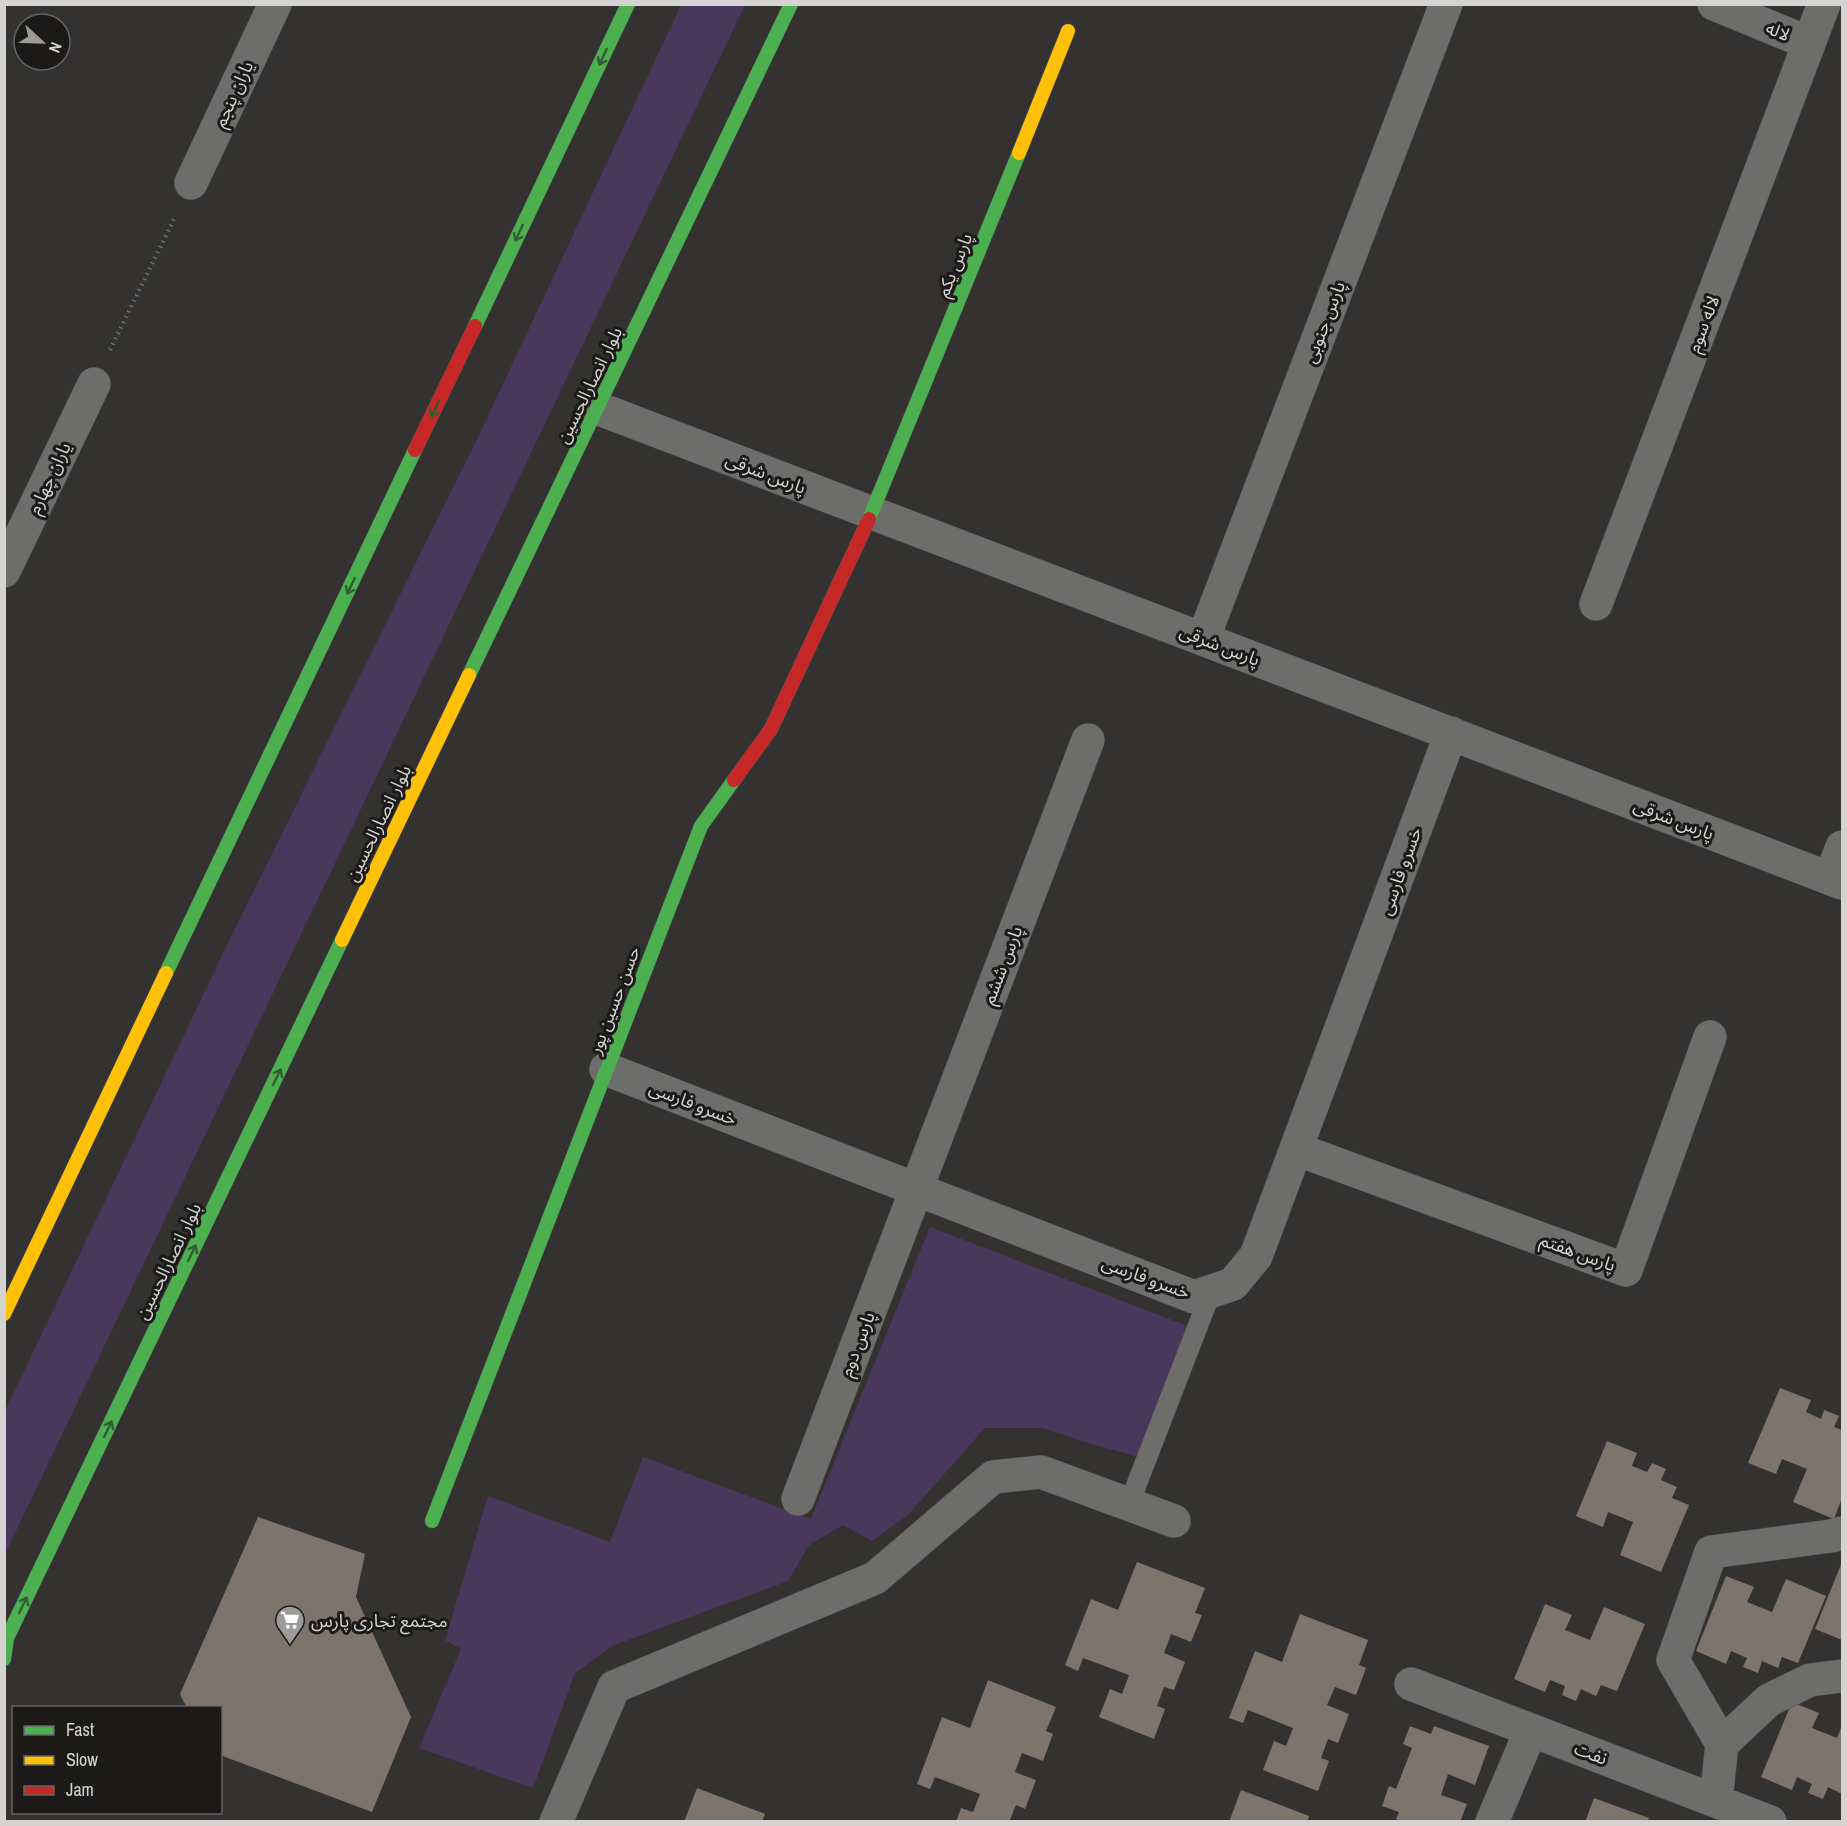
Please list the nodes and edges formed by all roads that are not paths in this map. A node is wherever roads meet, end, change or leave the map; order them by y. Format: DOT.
graph roads {
  1 [pos="274,4"];
  2 [pos="628,4"];
  3 [pos="791,4"];
  4 [pos="1446,4"];
  5 [pos="1714,4"];
  6 [pos="1824,4"];
  7 [pos="1068,31"];
  8 [pos="1809,43"];
  9 [pos="191,183"];
  10 [pos="94,384"];
  11 [pos="597,408"];
  12 [pos="872,513"];
  13 [pos="4,571"];
  14 [pos="1596,604"];
  15 [pos="1203,639"];
  16 [pos="1451,733"];
  17 [pos="1088,740"];
  18 [pos="1842,847"];
  19 [pos="1836,881"];
  20 [pos="1710,1037"];
  21 [pos="606,1069"];
  22 [pos="1296,1149"];
  23 [pos="916,1190"];
  24 [pos="1211,1292"];
  25 [pos="4,1314"];
  26 [pos="798,1499"];
  27 [pos="1130,1504"];
  28 [pos="432,1521"];
  29 [pos="1174,1521"];
  30 [pos="1842,1533"];
  31 [pos="4,1659"];
  32 [pos="1842,1676"];
  33 [pos="1411,1684"];
  34 [pos="1531,1730"];
  35 [pos="1722,1744"];
  36 [pos="1716,1801"];
  37 [pos="556,1821"];
  38 [pos="1492,1821"];
  39 [pos="1770,1821"];
  1 -- 9 [label="street, یاران پنجم"];
  2 -- 25 [label="main road, one-way"];
  3 -- 11 [label="main road, بلوار انصارالحسین"];
  4 -- 15 [label="street, پارس جنوبی"];
  5 -- 8 [label="street, لاله"];
  6 -- 8 [label="street, لاله سوم"];
  7 -- 12 [label="main road, پارس یکم"];
  8 -- 14 [label="street, لاله سوم"];
  10 -- 13 [label="street, یاران چهارم"];
  11 -- 12 [label="street, پارس شرقی"];
  31 -- 11 [label="main road, بلوار انصارالحسین, one-way"];
  12 -- 15 [label="street, پارس شرقی"];
  12 -- 21 [label="main road, حسن حسین پور"];
  15 -- 16 [label="street, پارس شرقی"];
  16 -- 19 [label="street, پارس شرقی"];
  16 -- 22 [label="street, خسرو فارسی"];
  17 -- 23 [label="street, پارس ششم"];
  18 -- 19 [label="street"];
  20 -- 22 [label="street, پارس هفتم"];
  21 -- 23 [label="street, خسرو فارسی"];
  21 -- 28 [label="main road, حسن حسین پور"];
  22 -- 24 [label="street, خسرو فارسی"];
  23 -- 24 [label="street, خسرو فارسی"];
  23 -- 26 [label="street, پارس دوم"];
  24 -- 27 [label="lane"];
  27 -- 29 [label="street"];
  27 -- 37 [label="street"];
  30 -- 35 [label="street"];
  32 -- 35 [label="street"];
  33 -- 34 [label="street, نفت"];
  34 -- 36 [label="street, نفت"];
  34 -- 38 [label="street"];
  35 -- 36 [label="street"];
  36 -- 39 [label="street, نفت"];
}
